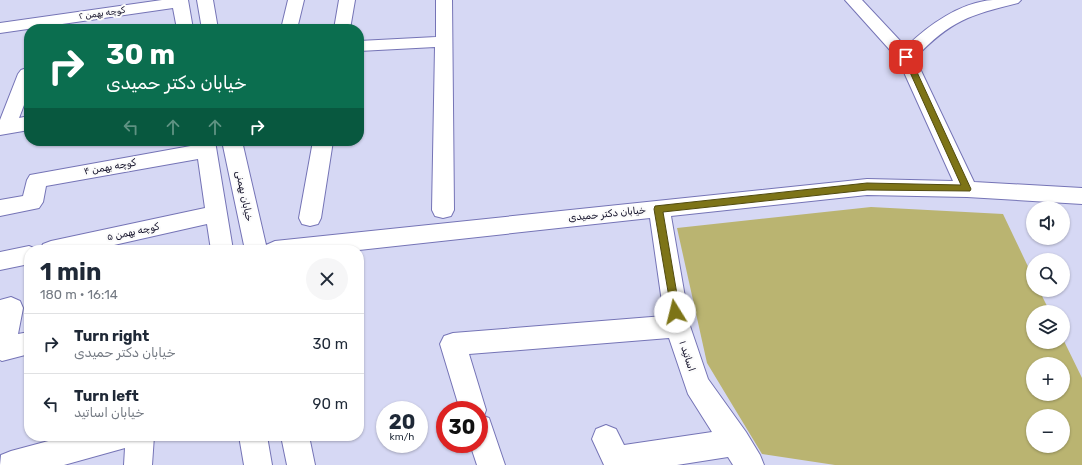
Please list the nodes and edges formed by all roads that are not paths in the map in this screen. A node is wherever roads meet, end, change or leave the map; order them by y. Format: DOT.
graph roads {
  1 [pos="205,0"];
  2 [pos="296,0"];
  3 [pos="347,0"];
  4 [pos="444,0"];
  5 [pos="854,0"];
  6 [pos="1013,0"];
  7 [pos="181,1"];
  8 [pos="993,2"];
  9 [pos="24,24"];
  10 [pos="27,24"];
  11 [pos="184,24"];
  12 [pos="209,24"];
  13 [pos="290,24"];
  14 [pos="343,24"];
  15 [pos="0,28"];
  16 [pos="444,42"];
  17 [pos="364,46"];
  18 [pos="906,57"];
  19 [pos="24,81"];
  20 [pos="24,123"];
  21 [pos="4,127"];
  22 [pos="205,146"];
  23 [pos="233,146"];
  24 [pos="322,146"];
  25 [pos="967,189"];
  26 [pos="1082,196"];
  27 [pos="0,208"];
  28 [pos="659,209"];
  29 [pos="442,210"];
  30 [pos="216,214"];
  31 [pos="310,218"];
  32 [pos="73,245"];
  33 [pos="221,245"];
  34 [pos="255,245"];
  35 [pos="323,245"];
  36 [pos="24,256"];
  37 [pos="0,261"];
  38 [pos="0,311"];
  39 [pos="678,326"];
  40 [pos="24,345"];
  41 [pos="1,352"];
  42 [pos="471,401"];
  43 [pos="101,441"];
  44 [pos="140,441"];
  45 [pos="254,441"];
  46 [pos="296,441"];
  47 [pos="487,453"];
  48 [pos="743,454"];
  49 [pos="614,455"];
  50 [pos="10,465"];
  51 [pos="138,465"];
  52 [pos="258,465"];
  53 [pos="301,465"];
  54 [pos="491,465"];
  1 -- 12 [label="street"];
  2 -- 13 [label="street"];
  3 -- 14 [label="street"];
  4 -- 16 [label="street"];
  5 -- 18 [label="street"];
  6 -- 8 [label="street"];
  7 -- 10 [label="street, کوچه بهمن ۲"];
  7 -- 11 [label="street"];
  8 -- 18 [label="street"];
  9 -- 15 [label="street, کوچه بهمن ۲"];
  16 -- 17 [label="street"];
  16 -- 29 [label="street"];
  18 -- 25 [label="street"];
  19 -- 21 [label="street"];
  20 -- 21 [label="street"];
  22 -- 27 [label="street, کوچه بهمن ۴"];
  22 -- 30 [label="street"];
  23 -- 34 [label="street, خیابان بهمنی"];
  24 -- 31 [label="street"];
  25 -- 26 [label="street, خیابان دکتر حمیدی"];
  25 -- 28 [label="street, خیابان دکتر حمیدی"];
  28 -- 35 [label="street, خیابان دکتر حمیدی"];
  28 -- 39 [label="street, اساتید ۱"];
  30 -- 32 [label="street, کوچه بهمن ۵"];
  30 -- 33 [label="street"];
  36 -- 37 [label="street"];
  38 -- 41 [label="street"];
  39 -- 42 [label="street"];
  39 -- 48 [label="street, اساتید ۱"];
  40 -- 41 [label="street"];
  43 -- 50 [label="street"];
  44 -- 51 [label="street"];
  45 -- 52 [label="street"];
  46 -- 53 [label="street"];
  47 -- 54 [label="street"];
  48 -- 49 [label="street"];
}
